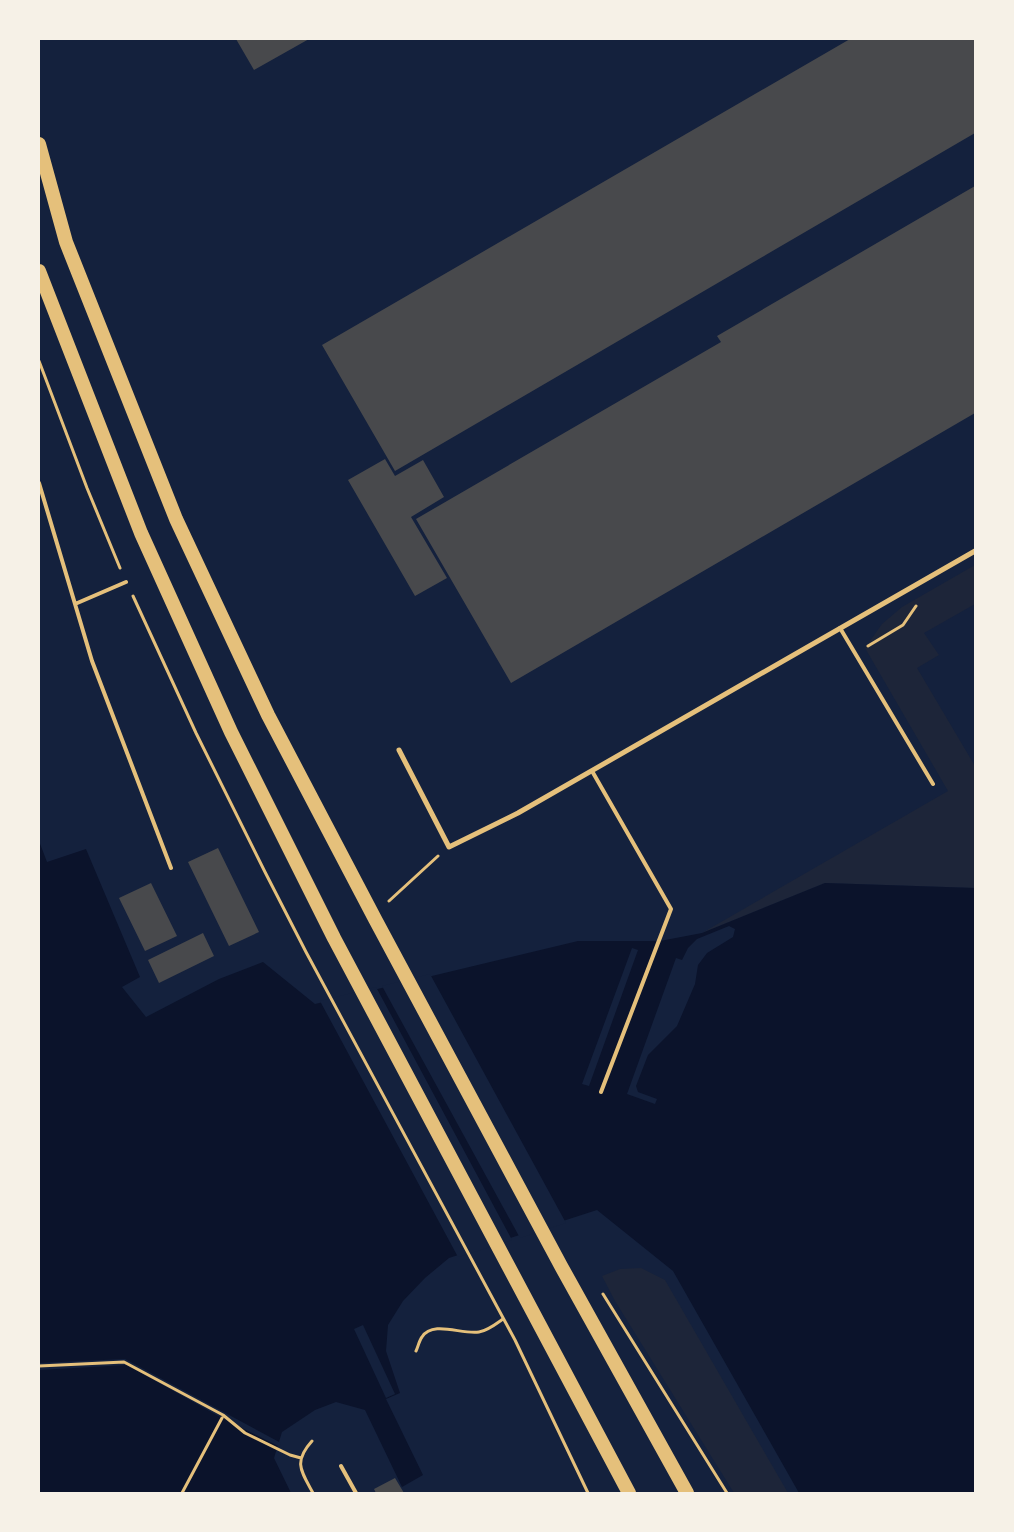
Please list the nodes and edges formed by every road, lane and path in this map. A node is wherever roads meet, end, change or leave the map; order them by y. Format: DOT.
graph roads {
  1 [pos="39,144"];
  2 [pos="39,271"];
  3 [pos="39,361"];
  4 [pos="39,483"];
  5 [pos="975,551"];
  6 [pos="126,582"];
  7 [pos="919,601"];
  8 [pos="75,604"];
  9 [pos="840,628"];
  10 [pos="855,653"];
  11 [pos="399,750"];
  12 [pos="592,771"];
  13 [pos="933,784"];
  14 [pos="448,847"];
  15 [pos="171,868"];
  16 [pos="392,910"];
  17 [pos="601,1092"];
  18 [pos="599,1287"];
  19 [pos="503,1319"];
  20 [pos="416,1352"];
  21 [pos="39,1366"];
  22 [pos="222,1418"];
  23 [pos="312,1441"];
  24 [pos="301,1458"];
  25 [pos="341,1466"];
  26 [pos="182,1493"];
  27 [pos="313,1493"];
  28 [pos="356,1493"];
  29 [pos="588,1493"];
  30 [pos="629,1493"];
  31 [pos="687,1493"];
  32 [pos="727,1493"];
  1 -- 31 [label="highway"];
  2 -- 30 [label="highway"];
  3 -- 6 [label="path"];
  4 -- 8 [label="lane"];
  5 -- 9 [label="street"];
  6 -- 8 [label="lane"];
  6 -- 19 [label="path"];
  7 -- 10 [label="path"];
  8 -- 15 [label="lane"];
  9 -- 10 [label="lane"];
  9 -- 12 [label="street"];
  10 -- 13 [label="lane"];
  11 -- 14 [label="street"];
  12 -- 14 [label="street"];
  12 -- 17 [label="lane"];
  14 -- 16 [label="path"];
  18 -- 32 [label="path"];
  19 -- 20 [label="path"];
  19 -- 29 [label="path"];
  21 -- 24 [label="path"];
  22 -- 26 [label="path"];
  23 -- 24 [label="path"];
  24 -- 27 [label="path"];
  25 -- 28 [label="lane"];
}
